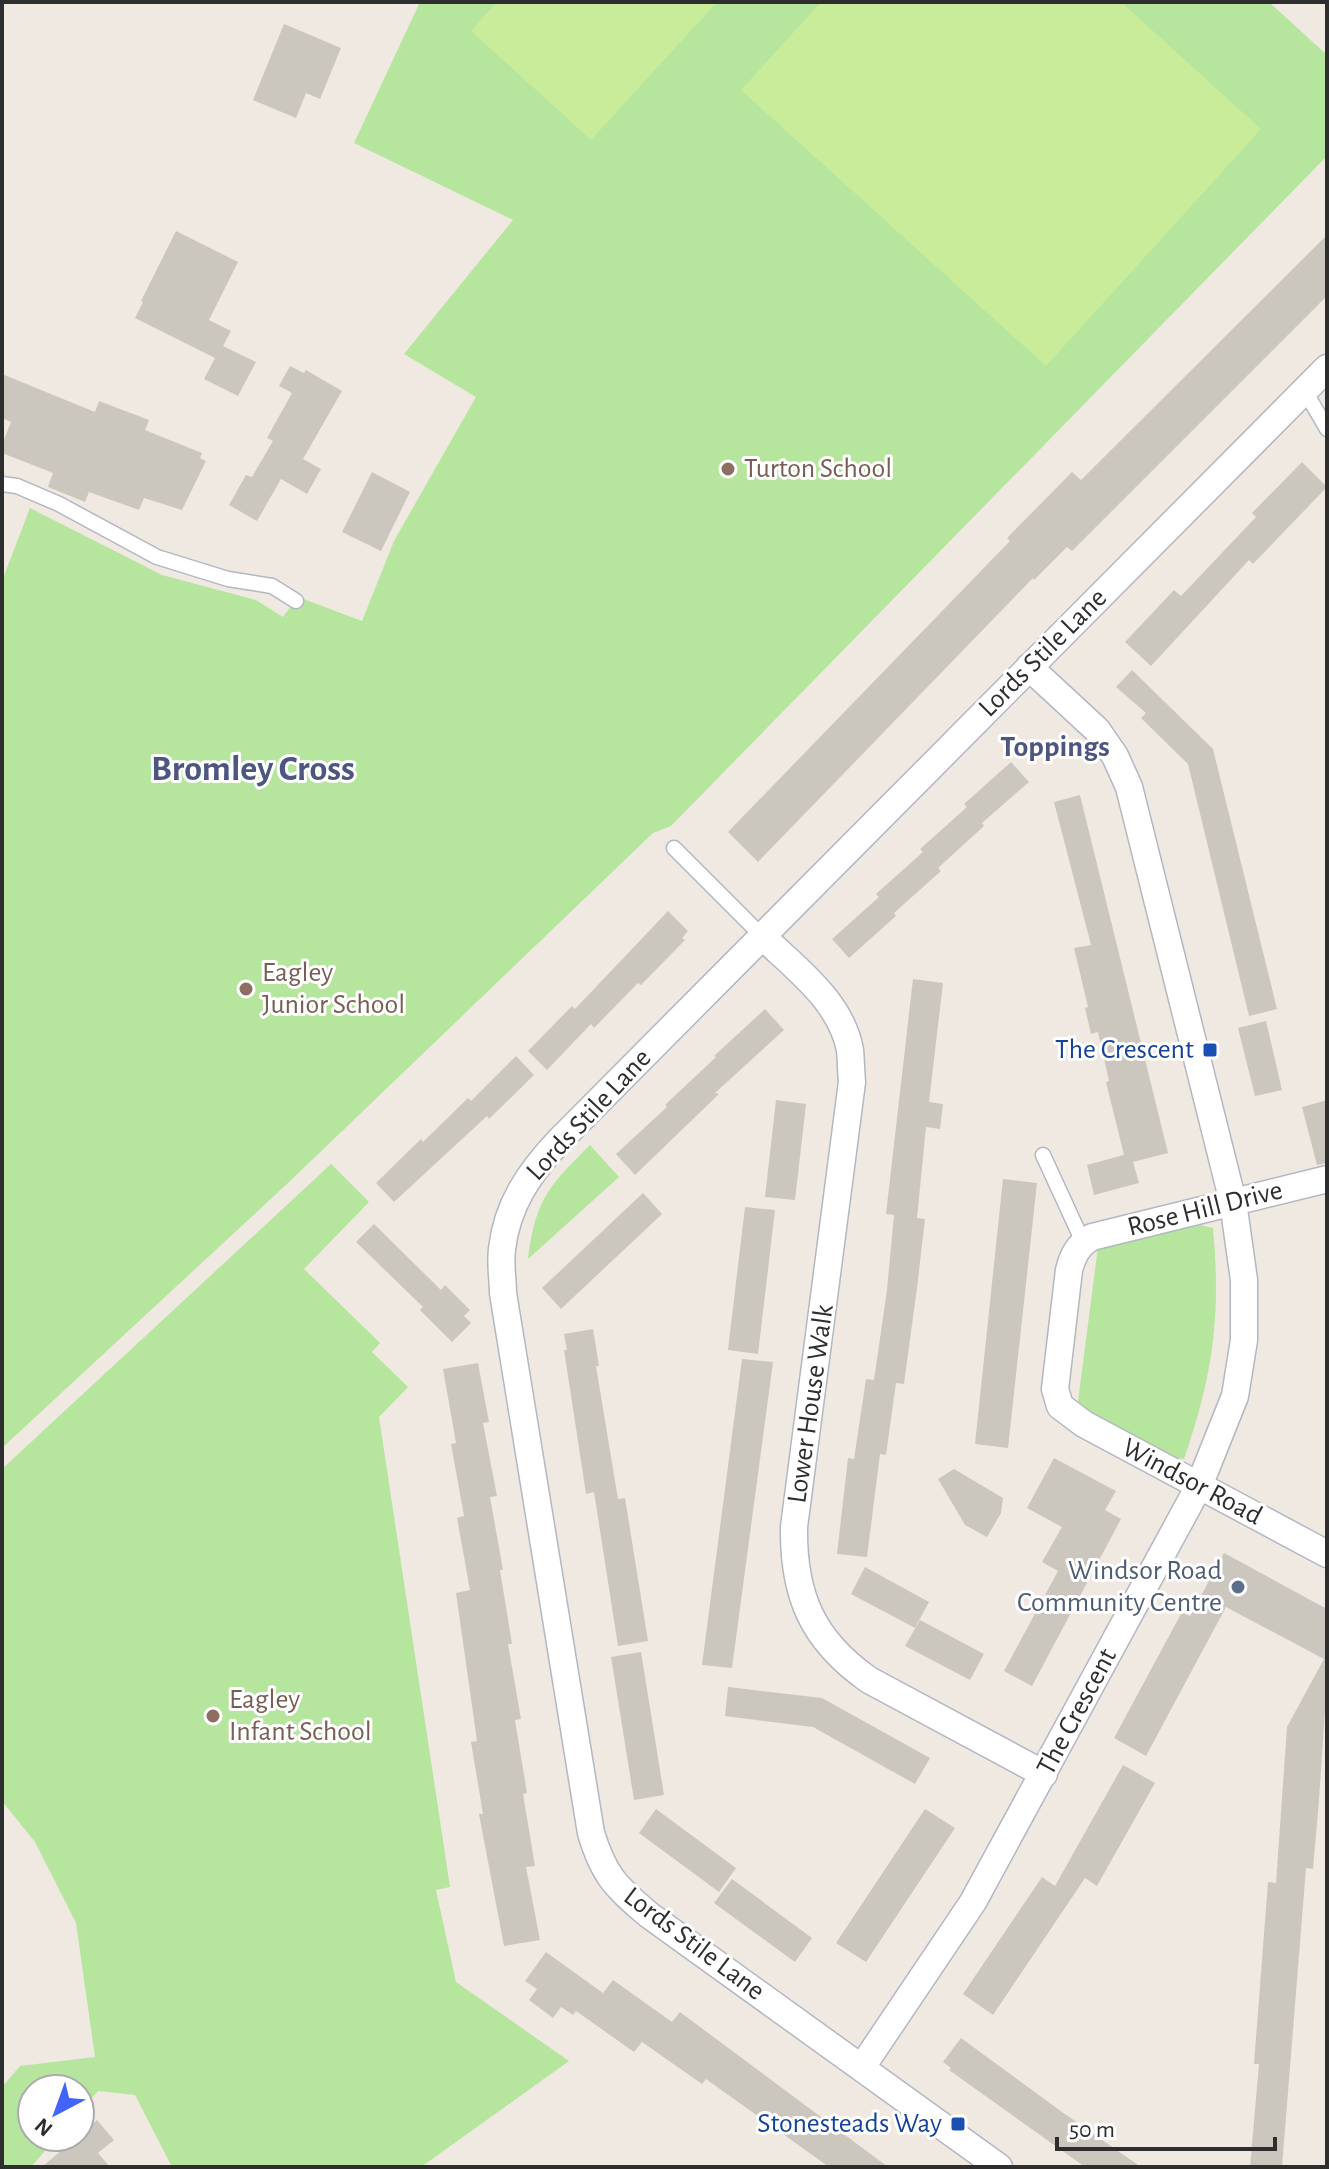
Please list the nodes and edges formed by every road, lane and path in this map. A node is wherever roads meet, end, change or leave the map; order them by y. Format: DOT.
graph roads {
  1 [pos="1327,368"];
  2 [pos="1305,391"];
  3 [pos="1327,429"];
  4 [pos="2,484"];
  5 [pos="296,601"];
  6 [pos="1029,667"];
  7 [pos="674,848"];
  8 [pos="762,936"];
  9 [pos="1043,1155"];
  10 [pos="1327,1179"];
  11 [pos="1233,1202"];
  12 [pos="1083,1242"];
  13 [pos="1199,1486"];
  14 [pos="1327,1554"];
  15 [pos="1044,1774"];
  16 [pos="862,2067"];
  17 [pos="999,2167"];
  1 -- 2 [label="street, Lords Stile Lane"];
  2 -- 3 [label="lane"];
  2 -- 6 [label="street, Lords Stile Lane"];
  4 -- 5 [label="lane"];
  6 -- 8 [label="street, Lords Stile Lane"];
  6 -- 11 [label="street, The Crescent"];
  7 -- 8 [label="lane"];
  8 -- 15 [label="street, Lower House Walk"];
  8 -- 16 [label="street, Lords Stile Lane"];
  9 -- 12 [label="lane"];
  10 -- 11 [label="street, Rose Hill Drive"];
  11 -- 12 [label="street, Rose Hill Drive"];
  11 -- 13 [label="street, The Crescent"];
  12 -- 13 [label="street, Windsor Road"];
  13 -- 14 [label="street, Windsor Road"];
  13 -- 15 [label="street, The Crescent"];
  15 -- 16 [label="street, The Crescent"];
  16 -- 17 [label="street, Lords Stile Lane"];
}
